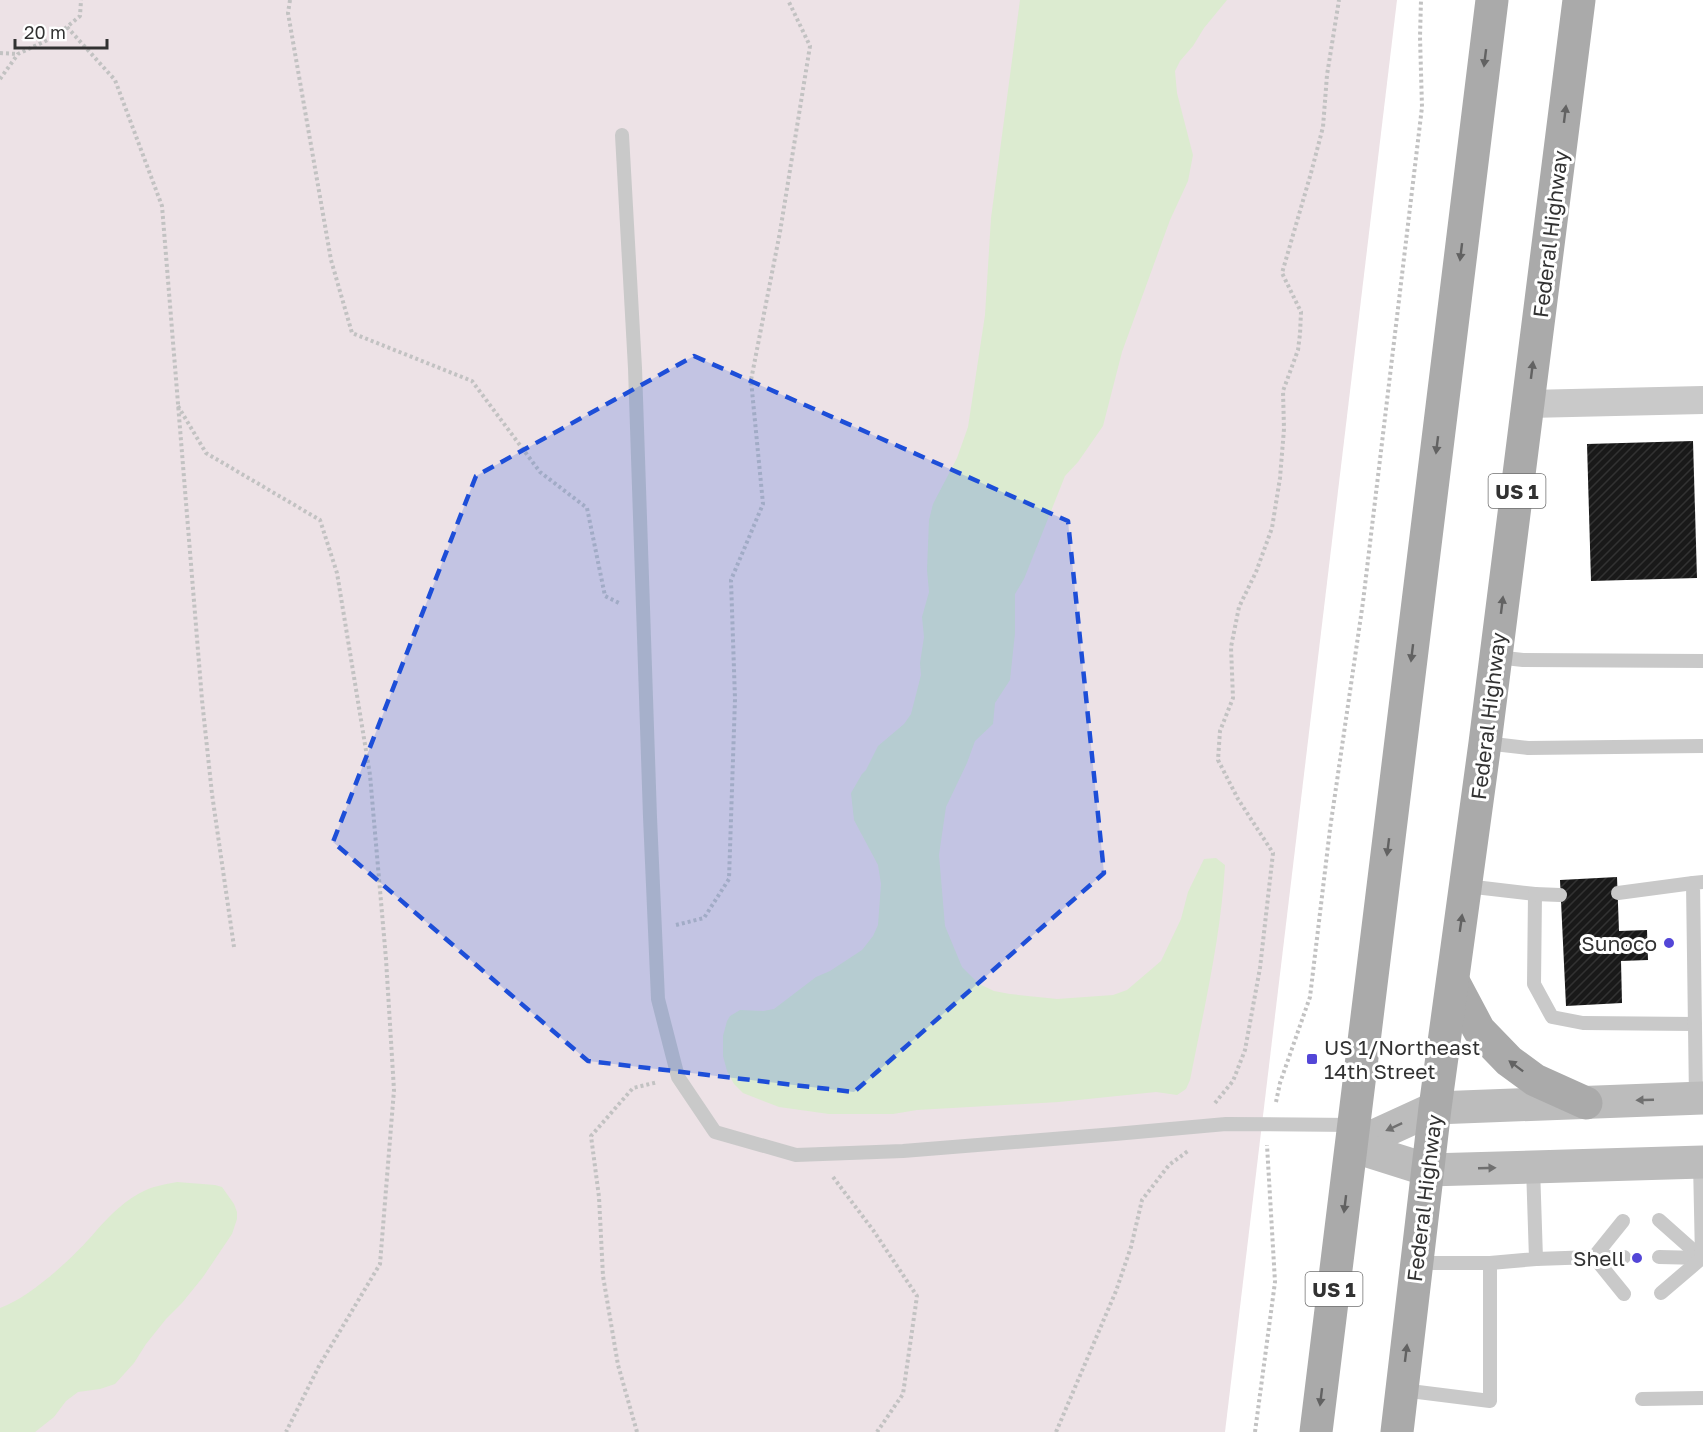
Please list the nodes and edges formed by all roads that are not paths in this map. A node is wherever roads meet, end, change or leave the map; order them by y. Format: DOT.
graph roads {
  1 [pos="1492,0"];
  2 [pos="1579,0"];
  3 [pos="622,135"];
  4 [pos="1703,400"];
  5 [pos="1528,404"];
  6 [pos="1496,657"];
  7 [pos="1703,661"];
  8 [pos="1485,743"];
  9 [pos="1703,746"];
  10 [pos="1698,883"];
  11 [pos="1466,886"];
  12 [pos="1618,893"];
  13 [pos="1535,894"];
  14 [pos="1560,895"];
  15 [pos="1453,981"];
  16 [pos="1695,1024"];
  17 [pos="1699,1098"];
  18 [pos="1586,1102"];
  19 [pos="1435,1108"];
  20 [pos="1353,1135"];
  21 [pos="1701,1162"];
  22 [pos="1533,1167"];
  23 [pos="1428,1170"];
  24 [pos="1659,1220"];
  25 [pos="1623,1221"];
  26 [pos="1594,1257"];
  27 [pos="1624,1257"];
  28 [pos="1659,1257"];
  29 [pos="1536,1259"];
  30 [pos="1703,1259"];
  31 [pos="1416,1263"];
  32 [pos="1490,1263"];
  33 [pos="1661,1293"];
  34 [pos="1624,1294"];
  35 [pos="1402,1390"];
  36 [pos="1703,1398"];
  37 [pos="1642,1399"];
  38 [pos="1316,1432"];
  39 [pos="1396,1432"];
  1 -- 20 [label="main road, US 1, one-way"];
  5 -- 2 [label="main road, Federal Highway / US 1, one-way"];
  3 -- 20 [label="lane"];
  4 -- 5 [label="street"];
  6 -- 5 [label="main road, Federal Highway / US 1, one-way"];
  6 -- 7 [label="lane"];
  6 -- 8 [label="main road, Federal Highway / US 1"];
  8 -- 9 [label="lane"];
  8 -- 11 [label="main road, Federal Highway / US 1"];
  10 -- 12 [label="lane"];
  10 -- 16 [label="lane"];
  11 -- 13 [label="lane"];
  15 -- 11 [label="main road, Federal Highway / US 1, one-way"];
  13 -- 14 [label="lane"];
  13 -- 16 [label="lane"];
  18 -- 15 [label="main road, one-way"];
  15 -- 19 [label="main road, Federal Highway / US 1"];
  16 -- 17 [label="lane"];
  17 -- 18 [label="main road, one-way"];
  18 -- 19 [label="main road"];
  19 -- 20 [label="main road, one-way"];
  19 -- 23 [label="main road, Federal Highway / US 1"];
  20 -- 23 [label="main road"];
  20 -- 38 [label="main road, US 1, one-way"];
  21 -- 22 [label="main road"];
  21 -- 30 [label="lane"];
  23 -- 22 [label="main road, one-way"];
  22 -- 29 [label="lane"];
  23 -- 31 [label="main road, Federal Highway / US 1"];
  24 -- 30 [label="lane"];
  25 -- 26 [label="lane"];
  26 -- 27 [label="lane"];
  26 -- 29 [label="lane"];
  26 -- 34 [label="lane"];
  28 -- 30 [label="lane"];
  29 -- 32 [label="lane"];
  30 -- 33 [label="lane"];
  31 -- 32 [label="lane"];
  35 -- 31 [label="main road, Federal Highway / US 1, one-way"];
  32 -- 35 [label="lane"];
  35 -- 39 [label="main road, Federal Highway / US 1"];
  36 -- 37 [label="lane"];
}
